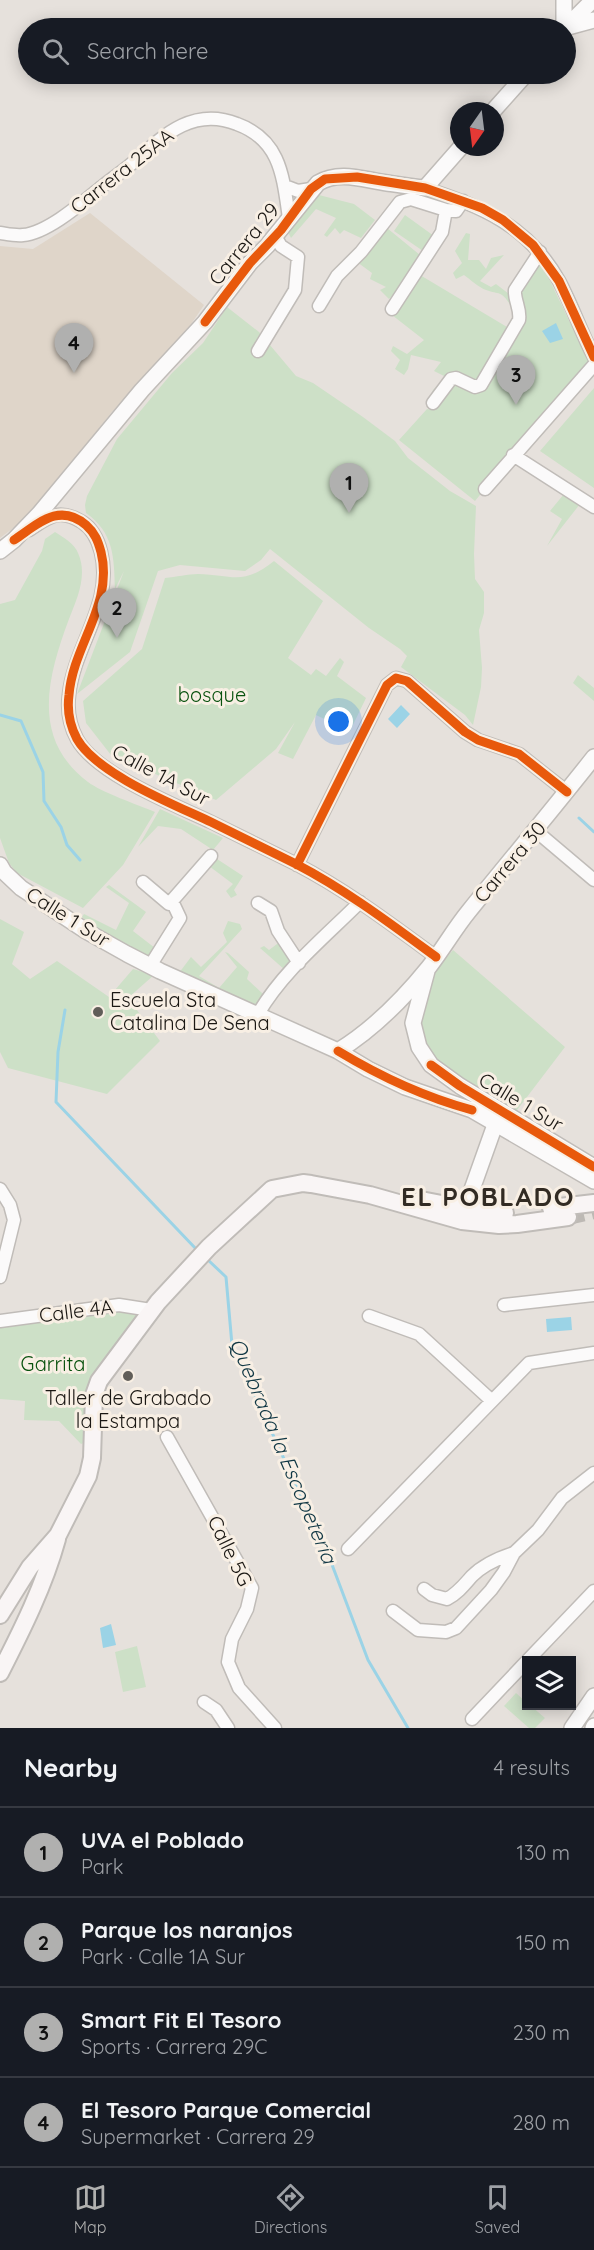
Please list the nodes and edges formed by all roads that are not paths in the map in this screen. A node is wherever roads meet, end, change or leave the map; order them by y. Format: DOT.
graph roads {
  1 [pos="564,0"];
  2 [pos="591,2"];
  3 [pos="565,18"];
  4 [pos="576,18"];
  5 [pos="594,20"];
  6 [pos="576,24"];
  7 [pos="517,84"];
  8 [pos="501,102"];
  9 [pos="453,156"];
  10 [pos="285,186"];
  11 [pos="425,188"];
  12 [pos="311,189"];
  13 [pos="463,201"];
  14 [pos="446,210"];
  15 [pos="289,218"];
  16 [pos="0,233"];
  17 [pos="275,236"];
  18 [pos="540,252"];
  19 [pos="319,306"];
  20 [pos="392,309"];
  21 [pos="258,351"];
  22 [pos="594,357"];
  23 [pos="594,365"];
  24 [pos="433,403"];
  25 [pos="513,455"];
  26 [pos="485,489"];
  27 [pos="594,507"];
  28 [pos="14,540"];
  29 [pos="0,551"];
  30 [pos="594,757"];
  31 [pos="567,792"];
  32 [pos="536,831"];
  33 [pos="0,865"];
  34 [pos="297,865"];
  35 [pos="594,880"];
  36 [pos="143,882"];
  37 [pos="360,902"];
  38 [pos="258,903"];
  39 [pos="299,963"];
  40 [pos="432,963"];
  41 [pos="150,966"];
  42 [pos="387,1011"];
  43 [pos="258,1014"];
  44 [pos="413,1023"];
  45 [pos="364,1032"];
  46 [pos="338,1051"];
  47 [pos="431,1065"];
  48 [pos="368,1069"];
  49 [pos="417,1092"];
  50 [pos="496,1122"];
  51 [pos="594,1167"];
  52 [pos="594,1180"];
  53 [pos="0,1189"];
  54 [pos="394,1202"];
  55 [pos="594,1203"];
  56 [pos="465,1209"];
  57 [pos="568,1217"];
  58 [pos="0,1277"];
  59 [pos="594,1295"];
  60 [pos="504,1305"];
  61 [pos="155,1306"];
  62 [pos="369,1316"];
  63 [pos="0,1321"];
  64 [pos="594,1353"];
  65 [pos="492,1401"];
  66 [pos="167,1437"];
  67 [pos="594,1473"];
  68 [pos="58,1535"];
  69 [pos="348,1549"];
  70 [pos="514,1553"];
  71 [pos="424,1589"];
  72 [pos="594,1591"];
  73 [pos="393,1611"];
  74 [pos="0,1615"];
  75 [pos="532,1656"];
  76 [pos="522,1666"];
  77 [pos="0,1673"];
  78 [pos="594,1696"];
  79 [pos="204,1702"];
  80 [pos="472,1719"];
  81 [pos="228,1728"];
  82 [pos="275,1728"];
  83 [pos="572,1728"];
  1 -- 3 [label="street"];
  2 -- 4 [label="street"];
  5 -- 6 [label="street"];
  7 -- 8 [label="street"];
  9 -- 11 [label="street"];
  10 -- 12 [label="street"];
  10 -- 15 [label="street, Carrera 25AA"];
  10 -- 16 [label="street, Carrera 25AA"];
  11 -- 12 [label="street"];
  11 -- 13 [label="street"];
  12 -- 15 [label="street, Carrera 29"];
  13 -- 14 [label="street"];
  13 -- 18 [label="street"];
  14 -- 19 [label="street"];
  14 -- 20 [label="street"];
  15 -- 17 [label="street, Carrera 29"];
  17 -- 21 [label="street"];
  17 -- 28 [label="street, Carrera 29"];
  18 -- 22 [label="street"];
  18 -- 24 [label="street"];
  23 -- 25 [label="street"];
  25 -- 26 [label="street"];
  25 -- 27 [label="street"];
  28 -- 29 [label="street, Carrera 29"];
  28 -- 34 [label="street, Calle 1A Sur"];
  30 -- 31 [label="street, Carrera 30"];
  31 -- 32 [label="street, Carrera 30"];
  31 -- 34 [label="street"];
  32 -- 35 [label="street"];
  32 -- 40 [label="street, Carrera 30"];
  33 -- 41 [label="street, Calle 1 Sur"];
  34 -- 37 [label="street, Calle 1A Sur"];
  36 -- 41 [label="street"];
  37 -- 39 [label="street"];
  37 -- 40 [label="street, Calle 1A Sur"];
  38 -- 39 [label="street"];
  39 -- 43 [label="street"];
  40 -- 42 [label="street, Carrera 30"];
  40 -- 44 [label="street, Carrera 30"];
  41 -- 43 [label="street, Calle 1 Sur"];
  42 -- 44 [label="street"];
  42 -- 45 [label="street"];
  43 -- 46 [label="street, Calle 1 Sur"];
  44 -- 47 [label="street, Calle 1 Sur"];
  45 -- 46 [label="street"];
  45 -- 48 [label="street"];
  46 -- 48 [label="street, Calle 1 Sur"];
  47 -- 49 [label="street"];
  47 -- 51 [label="street, Calle 1 Sur"];
  48 -- 49 [label="street, Calle 1 Sur"];
  49 -- 50 [label="street, Calle 1 Sur"];
  50 -- 52 [label="street, Calle 1 Sur"];
  50 -- 56 [label="street"];
  53 -- 58 [label="street"];
  54 -- 56 [label="main road"];
  54 -- 57 [label="main road"];
  54 -- 61 [label="main road"];
  55 -- 56 [label="main road"];
  59 -- 60 [label="street"];
  61 -- 63 [label="street, Calle 4A"];
  61 -- 68 [label="main road"];
  62 -- 65 [label="street"];
  64 -- 65 [label="street"];
  65 -- 69 [label="street"];
  66 -- 82 [label="street, Calle 5G"];
  67 -- 70 [label="street"];
  68 -- 74 [label="main road"];
  68 -- 77 [label="main road"];
  70 -- 71 [label="street"];
  70 -- 73 [label="street"];
  72 -- 75 [label="street"];
  76 -- 80 [label="street"];
  78 -- 83 [label="street"];
  79 -- 81 [label="street"];
}
